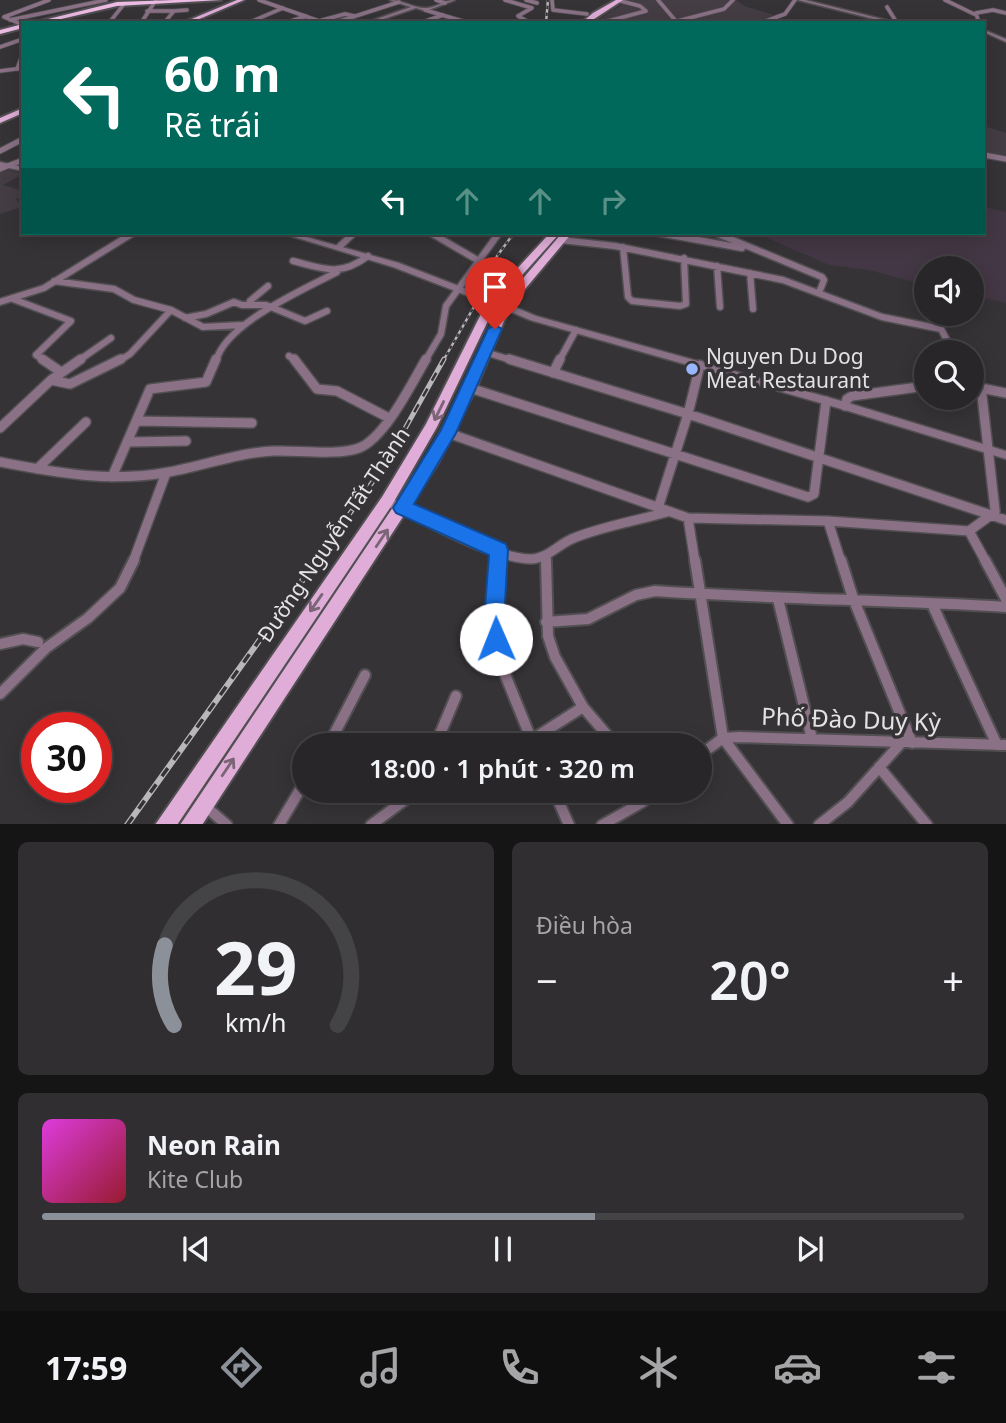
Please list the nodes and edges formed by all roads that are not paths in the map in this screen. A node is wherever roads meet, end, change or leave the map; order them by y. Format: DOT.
graph roads {
  1 [pos="49,0"];
  2 [pos="78,0"];
  3 [pos="218,0"];
  4 [pos="241,0"];
  5 [pos="248,0"];
  6 [pos="259,0"];
  7 [pos="392,0"];
  8 [pos="436,0"];
  9 [pos="453,0"];
  10 [pos="505,0"];
  11 [pos="526,0"];
  12 [pos="552,0"];
  13 [pos="611,0"];
  14 [pos="619,0"];
  15 [pos="658,0"];
  16 [pos="733,0"];
  17 [pos="797,0"];
  18 [pos="945,0"];
  19 [pos="68,1"];
  20 [pos="155,1"];
  21 [pos="401,1"];
  22 [pos="512,1"];
  23 [pos="107,2"];
  24 [pos="445,3"];
  25 [pos="537,3"];
  26 [pos="124,4"];
  27 [pos="887,6"];
  28 [pos="283,8"];
  29 [pos="422,8"];
  30 [pos="187,10"];
  31 [pos="147,11"];
  32 [pos="174,11"];
  33 [pos="587,13"];
  34 [pos="1006,13"];
  35 [pos="974,14"];
  36 [pos="443,15"];
  37 [pos="306,16"];
  38 [pos="356,16"];
  39 [pos="2,18"];
  40 [pos="672,19"];
  41 [pos="12,21"];
  42 [pos="48,21"];
  43 [pos="110,21"];
  44 [pos="142,21"];
  45 [pos="166,21"];
  46 [pos="190,21"];
  47 [pos="198,21"];
  48 [pos="253,21"];
  49 [pos="293,21"];
  50 [pos="319,21"];
  51 [pos="340,21"];
  52 [pos="374,21"];
  53 [pos="382,21"];
  54 [pos="426,21"];
  55 [pos="458,21"];
  56 [pos="527,21"];
  57 [pos="579,21"];
  58 [pos="586,21"];
  59 [pos="608,21"];
  60 [pos="766,21"];
  61 [pos="888,21"];
  62 [pos="895,21"];
  63 [pos="977,21"];
  64 [pos="21,25"];
  65 [pos="21,27"];
  66 [pos="985,31"];
  67 [pos="0,32"];
  68 [pos="21,40"];
  69 [pos="1006,41"];
  70 [pos="0,47"];
  71 [pos="20,69"];
  72 [pos="0,71"];
  73 [pos="21,108"];
  74 [pos="0,119"];
  75 [pos="21,140"];
  76 [pos="0,151"];
  77 [pos="985,155"];
  78 [pos="1006,159"];
  79 [pos="21,161"];
  80 [pos="0,167"];
  81 [pos="11,167"];
  82 [pos="21,169"];
  83 [pos="130,235"];
  84 [pos="293,235"];
  85 [pos="352,235"];
  86 [pos="434,235"];
  87 [pos="498,235"];
  88 [pos="669,235"];
  89 [pos="721,235"];
  90 [pos="559,236"];
  91 [pos="339,247"];
  92 [pos="623,247"];
  93 [pos="748,247"];
  94 [pos="368,256"];
  95 [pos="684,258"];
  96 [pos="293,261"];
  97 [pos="479,261"];
  98 [pos="717,266"];
  99 [pos="337,272"];
  100 [pos="750,273"];
  101 [pos="54,281"];
  102 [pos="268,286"];
  103 [pos="456,289"];
  104 [pos="820,293"];
  105 [pos="13,299"];
  106 [pos="250,301"];
  107 [pos="0,302"];
  108 [pos="499,304"];
  109 [pos="273,307"];
  110 [pos="720,307"];
  111 [pos="753,309"];
  112 [pos="171,310"];
  113 [pos="327,311"];
  114 [pos="185,318"];
  115 [pos="242,325"];
  116 [pos="576,330"];
  117 [pos="111,338"];
  118 [pos="947,340"];
  119 [pos="485,352"];
  120 [pos="289,356"];
  121 [pos="701,365"];
  122 [pos="61,372"];
  123 [pos="553,373"];
  124 [pos="51,380"];
  125 [pos="452,384"];
  126 [pos="984,387"];
  127 [pos="470,388"];
  128 [pos="914,388"];
  129 [pos="1006,393"];
  130 [pos="826,401"];
  131 [pos="845,406"];
  132 [pos="979,410"];
  133 [pos="688,414"];
  134 [pos="388,418"];
  135 [pos="137,421"];
  136 [pos="86,422"];
  137 [pos="252,423"];
  138 [pos="0,428"];
  139 [pos="448,433"];
  140 [pos="186,441"];
  141 [pos="128,442"];
  142 [pos="986,448"];
  143 [pos="673,455"];
  144 [pos="1006,455"];
  145 [pos="820,457"];
  146 [pos="0,463"];
  147 [pos="37,469"];
  148 [pos="166,473"];
  149 [pos="112,477"];
  150 [pos="387,500"];
  151 [pos="402,508"];
  152 [pos="663,510"];
  153 [pos="991,515"];
  154 [pos="688,518"];
  155 [pos="828,520"];
  156 [pos="1006,520"];
  157 [pos="969,531"];
  158 [pos="499,550"];
  159 [pos="546,555"];
  160 [pos="701,593"];
  161 [pos="853,598"];
  162 [pos="778,599"];
  163 [pos="1006,599"];
  164 [pos="932,604"];
  165 [pos="1006,607"];
  166 [pos="546,622"];
  167 [pos="38,642"];
  168 [pos="0,644"];
  169 [pos="365,675"];
  170 [pos="0,694"];
  171 [pos="456,696"];
  172 [pos="583,707"];
  173 [pos="335,733"];
  174 [pos="443,733"];
  175 [pos="525,733"];
  176 [pos="545,733"];
  177 [pos="605,733"];
  178 [pos="723,738"];
  179 [pos="812,738"];
  180 [pos="907,743"];
  181 [pos="1002,745"];
  182 [pos="712,746"];
  183 [pos="879,767"];
  184 [pos="186,791"];
  185 [pos="292,803"];
  186 [pos="396,803"];
  187 [pos="559,803"];
  188 [pos="641,803"];
  189 [pos="203,804"];
  190 [pos="165,824"];
  191 [pos="190,824"];
  192 [pos="227,824"];
  193 [pos="279,824"];
  194 [pos="371,824"];
  195 [pos="569,824"];
  196 [pos="602,824"];
  197 [pos="788,824"];
  198 [pos="818,824"];
  199 [pos="927,824"];
  1 -- 39 [label="street"];
  2 -- 19 [label="street"];
  3 -- 20 [label="highway"];
  4 -- 46 [label="main road"];
  5 -- 47 [label="main road"];
  6 -- 28 [label="street"];
  7 -- 21 [label="street"];
  8 -- 24 [label="street"];
  9 -- 24 [label="street"];
  10 -- 22 [label="street"];
  11 -- 25 [label="street"];
  12 -- 33 [label="street"];
  13 -- 33 [label="main road"];
  14 -- 58 [label="main road"];
  14 -- 59 [label="street"];
  15 -- 40 [label="street"];
  16 -- 40 [label="street"];
  17 -- 60 [label="street"];
  17 -- 61 [label="street"];
  18 -- 35 [label="street"];
  20 -- 26 [label="highway"];
  20 -- 31 [label="street"];
  21 -- 29 [label="street"];
  21 -- 38 [label="street"];
  22 -- 56 [label="street"];
  23 -- 26 [label="highway"];
  23 -- 41 [label="street"];
  23 -- 42 [label="highway"];
  24 -- 29 [label="street"];
  26 -- 43 [label="street"];
  27 -- 62 [label="street"];
  28 -- 37 [label="street"];
  28 -- 48 [label="street"];
  29 -- 36 [label="street"];
  29 -- 52 [label="street"];
  29 -- 53 [label="street"];
  30 -- 32 [label="street"];
  31 -- 32 [label="street"];
  31 -- 44 [label="street"];
  32 -- 45 [label="street"];
  33 -- 57 [label="main road"];
  34 -- 35 [label="street"];
  35 -- 63 [label="street"];
  36 -- 54 [label="street"];
  36 -- 55 [label="street"];
  37 -- 49 [label="street"];
  37 -- 50 [label="street"];
  38 -- 50 [label="street"];
  38 -- 51 [label="street"];
  39 -- 41 [label="street"];
  41 -- 64 [label="street"];
  65 -- 67 [label="highway"];
  66 -- 69 [label="street"];
  68 -- 70 [label="street"];
  71 -- 72 [label="street"];
  73 -- 74 [label="main road"];
  75 -- 76 [label="street"];
  77 -- 78 [label="street"];
  79 -- 81 [label="street"];
  80 -- 81 [label="street"];
  81 -- 82 [label="street"];
  83 -- 101 [label="street"];
  84 -- 91 [label="street"];
  85 -- 91 [label="street"];
  86 -- 97 [label="street"];
  87 -- 97 [label="street"];
  88 -- 93 [label="street"];
  89 -- 93 [label="street"];
  90 -- 92 [label="street"];
  90 -- 108 [label="main road, Đường Nguyễn Tất Thành"];
  91 -- 94 [label="street"];
  92 -- 95 [label="street"];
  92 -- 95 [label="street"];
  93 -- 104 [label="street"];
  94 -- 99 [label="street"];
  94 -- 103 [label="street"];
  95 -- 98 [label="street"];
  96 -- 99 [label="street"];
  97 -- 103 [label="street"];
  98 -- 100 [label="street"];
  98 -- 110 [label="street"];
  99 -- 109 [label="street"];
  100 -- 104 [label="street"];
  100 -- 111 [label="street"];
  101 -- 105 [label="street"];
  101 -- 112 [label="street"];
  102 -- 106 [label="street"];
  103 -- 108 [label="street"];
  103 -- 134 [label="street"];
  104 -- 118 [label="street"];
  105 -- 107 [label="street"];
  105 -- 122 [label="street"];
  106 -- 109 [label="street"];
  106 -- 114 [label="street"];
  108 -- 116 [label="street"];
  108 -- 119 [label="main road, Đường Nguyễn Tất Thành"];
  108 -- 125 [label="main road, Đường Nguyễn Tất Thành"];
  109 -- 113 [label="street"];
  109 -- 135 [label="street"];
  112 -- 114 [label="street"];
  112 -- 124 [label="street"];
  114 -- 115 [label="street"];
  116 -- 121 [label="street"];
  116 -- 123 [label="street"];
  117 -- 122 [label="street"];
  119 -- 123 [label="street"];
  119 -- 127 [label="main road, Đường Nguyễn Tất Thành"];
  120 -- 134 [label="street"];
  121 -- 130 [label="street"];
  121 -- 133 [label="street"];
  122 -- 124 [label="street"];
  123 -- 133 [label="street"];
  124 -- 138 [label="street"];
  125 -- 127 [label="main road"];
  125 -- 150 [label="main road, Đường Nguyễn Tất Thành, one-way"];
  126 -- 129 [label="street"];
  127 -- 139 [label="main road, Đường Nguyễn Tất Thành"];
  127 -- 143 [label="street"];
  128 -- 131 [label="street"];
  130 -- 131 [label="street"];
  130 -- 145 [label="street"];
  131 -- 142 [label="street"];
  132 -- 142 [label="street"];
  133 -- 143 [label="street"];
  133 -- 145 [label="street"];
  134 -- 148 [label="street"];
  135 -- 137 [label="street"];
  135 -- 141 [label="street"];
  136 -- 147 [label="street"];
  139 -- 151 [label="main road, Đường Nguyễn Tất Thành"];
  139 -- 152 [label="street"];
  140 -- 141 [label="street"];
  141 -- 149 [label="street"];
  142 -- 144 [label="street"];
  142 -- 153 [label="street"];
  143 -- 145 [label="street"];
  143 -- 152 [label="street"];
  145 -- 153 [label="street"];
  146 -- 147 [label="street"];
  147 -- 149 [label="street"];
  148 -- 149 [label="street"];
  148 -- 170 [label="street"];
  150 -- 151 [label="street"];
  150 -- 184 [label="main road, Đường Nguyễn Tất Thành, one-way"];
  151 -- 158 [label="street"];
  189 -- 151 [label="main road, Đường Nguyễn Tất Thành, one-way"];
  152 -- 154 [label="street"];
  152 -- 159 [label="street"];
  153 -- 156 [label="street"];
  153 -- 157 [label="street"];
  154 -- 155 [label="street"];
  154 -- 160 [label="street"];
  155 -- 157 [label="street"];
  155 -- 161 [label="street"];
  157 -- 163 [label="street"];
  158 -- 159 [label="street"];
  158 -- 175 [label="street"];
  159 -- 166 [label="street"];
  160 -- 162 [label="street"];
  160 -- 166 [label="street"];
  160 -- 178 [label="street"];
  161 -- 162 [label="street"];
  161 -- 164 [label="street"];
  161 -- 180 [label="street"];
  162 -- 179 [label="street"];
  164 -- 165 [label="street"];
  164 -- 181 [label="street"];
  166 -- 172 [label="street"];
  167 -- 168 [label="street"];
  169 -- 173 [label="street"];
  171 -- 174 [label="street"];
  172 -- 176 [label="street"];
  172 -- 177 [label="street"];
  178 -- 179 [label="street, Phố Đào Duy Kỳ"];
  178 -- 182 [label="street"];
  178 -- 197 [label="street"];
  179 -- 180 [label="street, Phố Đào Duy Kỳ"];
  180 -- 181 [label="street, Phố Đào Duy Kỳ"];
  180 -- 183 [label="street"];
  183 -- 198 [label="street"];
  183 -- 199 [label="street"];
  184 -- 189 [label="street"];
  184 -- 190 [label="main road, Đường Nguyễn Tất Thành"];
  185 -- 193 [label="street"];
  186 -- 194 [label="street"];
  187 -- 195 [label="street"];
  188 -- 196 [label="street"];
  189 -- 191 [label="main road, Đường Nguyễn Tất Thành"];
  189 -- 192 [label="street"];
}
